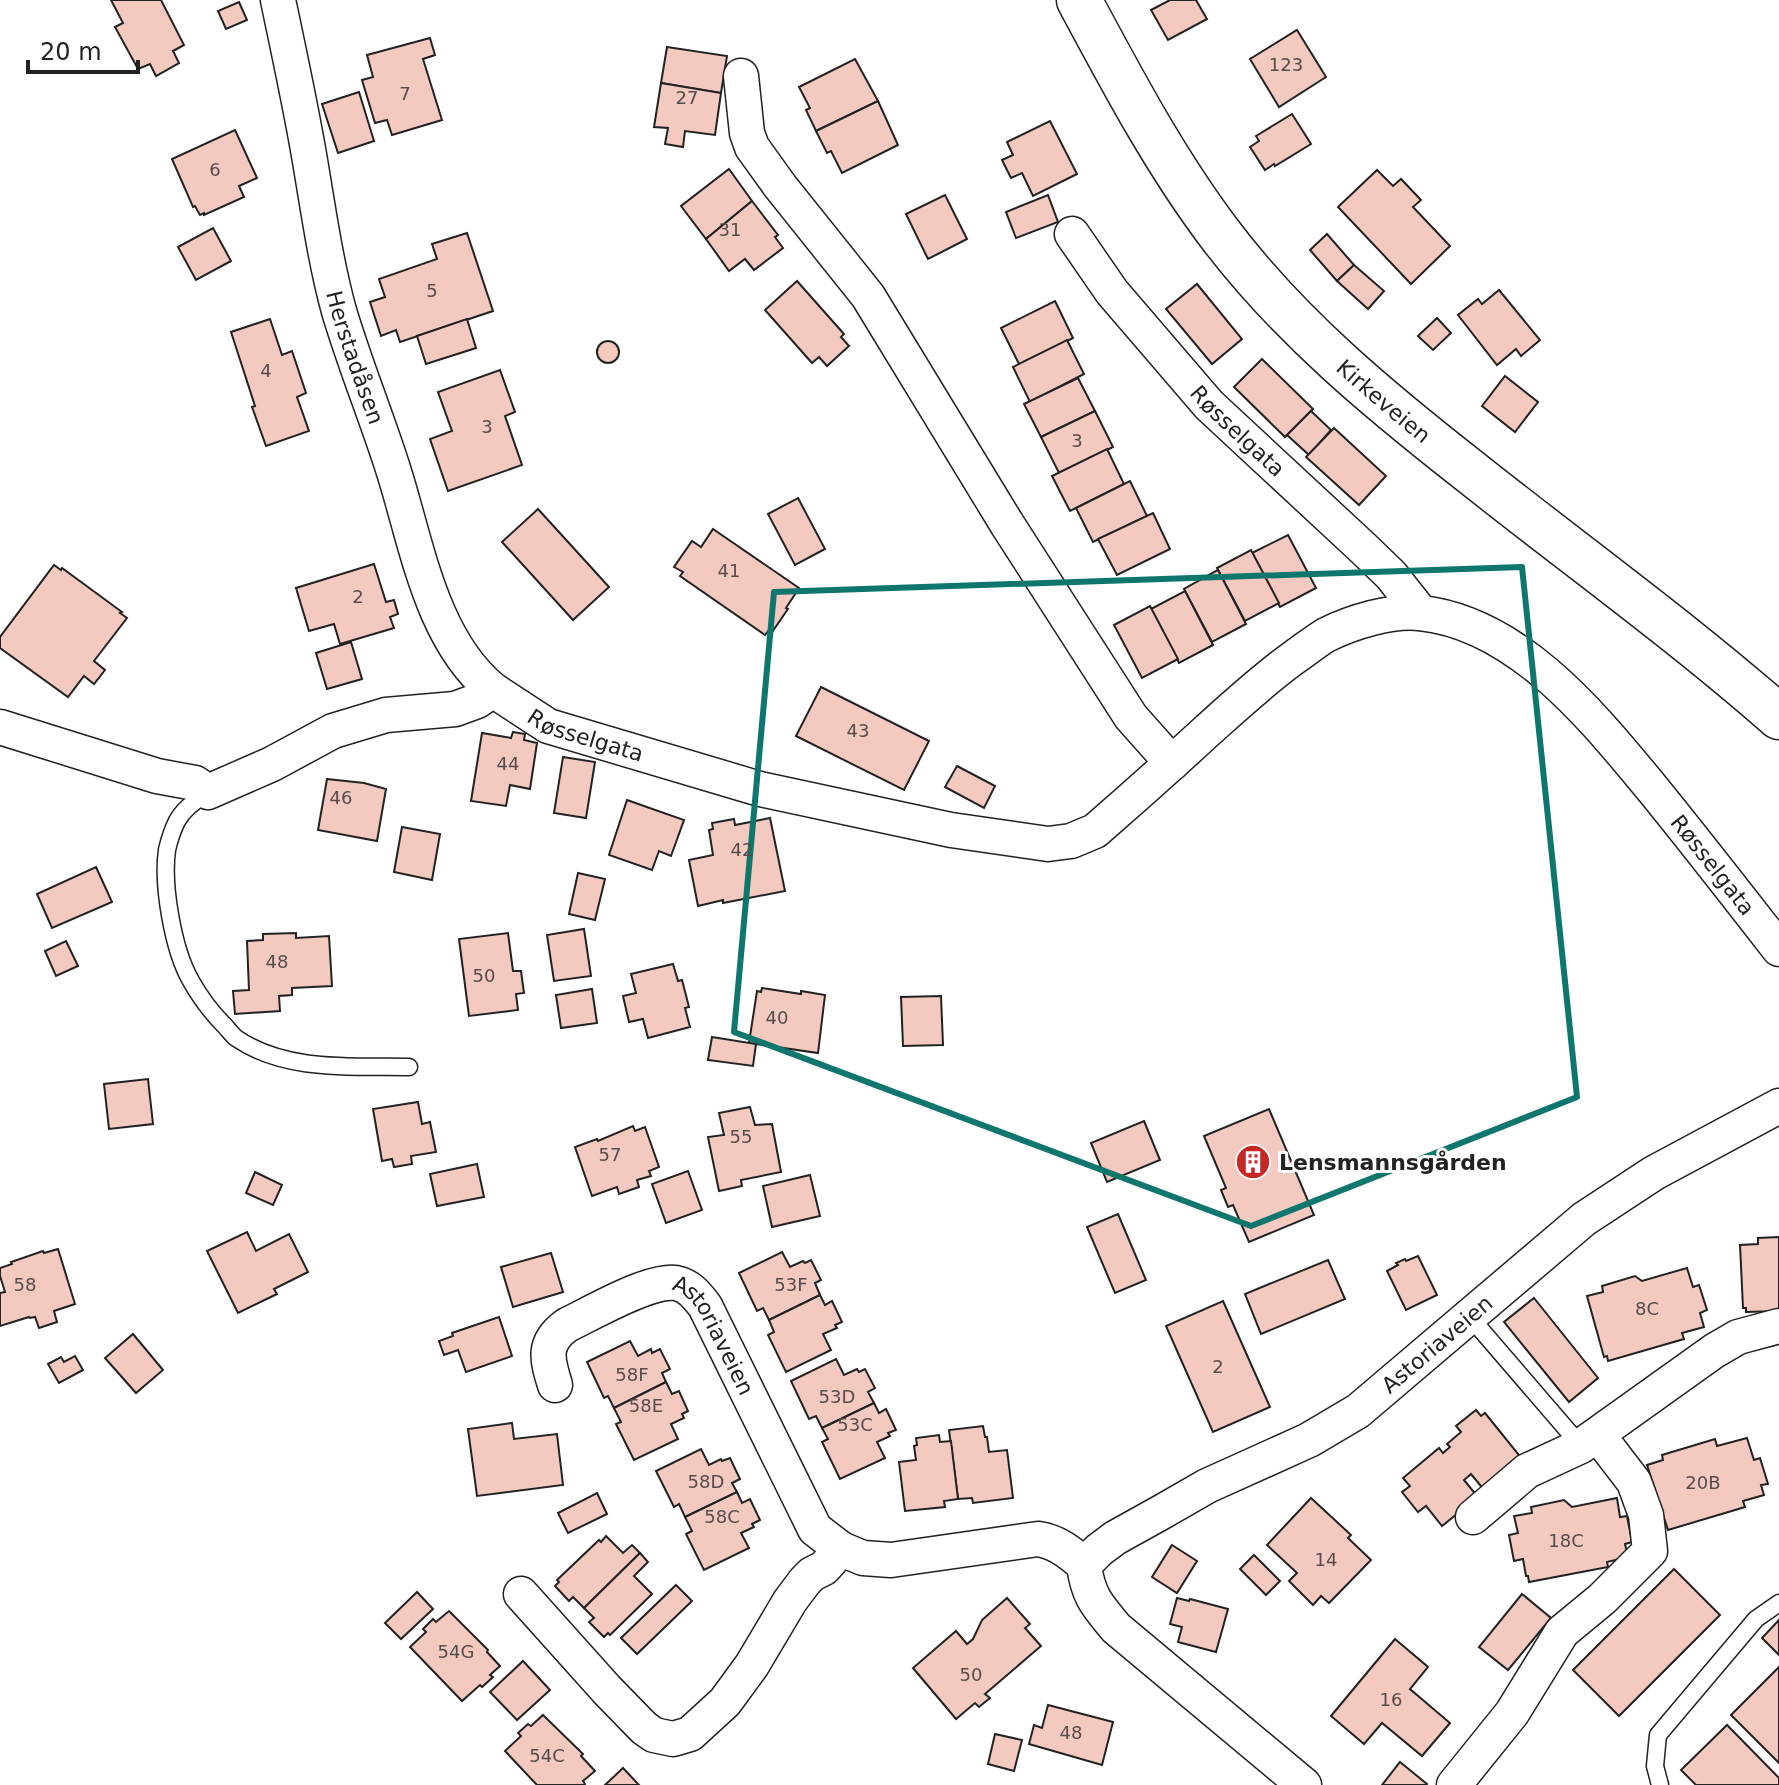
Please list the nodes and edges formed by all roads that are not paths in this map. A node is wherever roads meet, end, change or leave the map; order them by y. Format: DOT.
graph roads {
  1 [pos="278,0"];
  2 [pos="1079,0"];
  3 [pos="741,76"];
  4 [pos="1072,234"];
  5 [pos="1421,613"];
  6 [pos="493,690"];
  7 [pos="1779,717"];
  8 [pos="0,727"];
  9 [pos="1172,763"];
  10 [pos="208,792"];
  11 [pos="1779,949"];
  12 [pos="409,1067"];
  13 [pos="1779,1106"];
  14 [pos="1470,1317"];
  15 [pos="1779,1326"];
  16 [pos="555,1385"];
  17 [pos="1590,1441"];
  18 [pos="1473,1517"];
  19 [pos="841,1549"];
  20 [pos="1084,1565"];
  21 [pos="521,1594"];
  22 [pos="1779,1603"];
  23 [pos="1304,1785"];
  24 [pos="1454,1785"];
  25 [pos="1660,1785"];
  1 -- 6 [label="street, Herstadåsen"];
  2 -- 7 [label="main road, Kirkeveien"];
  3 -- 9 [label="street"];
  4 -- 5 [label="street, Røsselgata"];
  5 -- 9 [label="street, Røsselgata"];
  5 -- 11 [label="street, Røsselgata"];
  6 -- 9 [label="street, Røsselgata"];
  6 -- 10 [label="street"];
  8 -- 10 [label="street"];
  10 -- 12 [label="lane"];
  13 -- 14 [label="street, Astoriaveien"];
  14 -- 17 [label="lane"];
  14 -- 20 [label="street, Astoriaveien"];
  15 -- 17 [label="street"];
  16 -- 19 [label="street, Astoriaveien"];
  17 -- 18 [label="street"];
  17 -- 24 [label="street"];
  19 -- 20 [label="street, Astoriaveien"];
  19 -- 21 [label="street"];
  20 -- 23 [label="street"];
  22 -- 25 [label="lane"];
}
